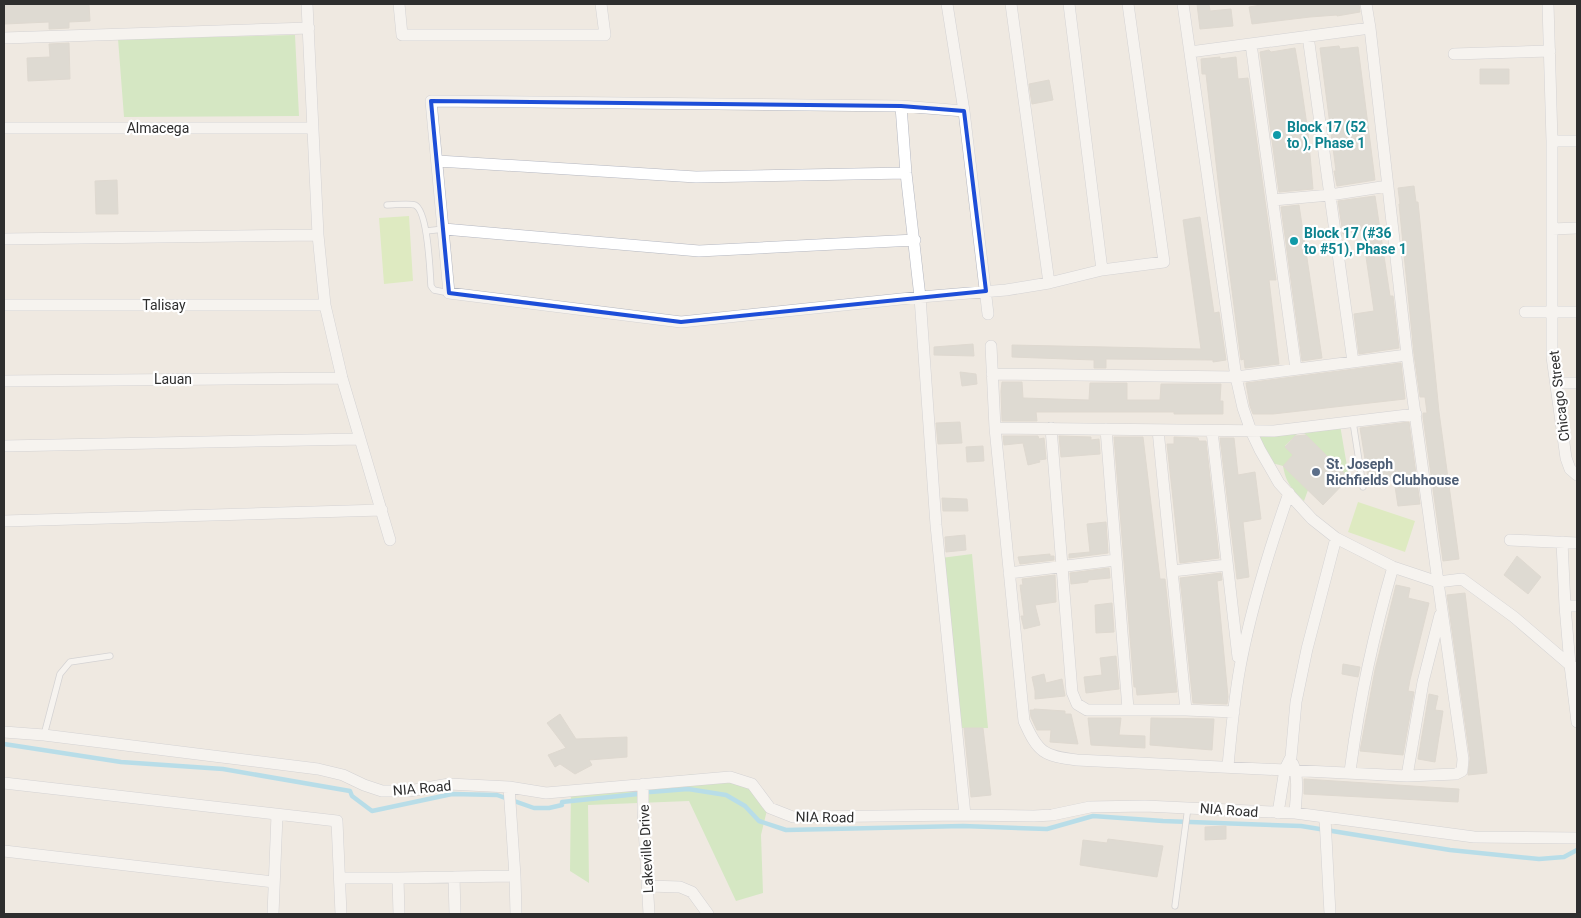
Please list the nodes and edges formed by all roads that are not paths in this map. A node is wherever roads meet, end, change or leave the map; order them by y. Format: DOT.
graph roads {
  1 [pos="307,4"];
  2 [pos="399,4"];
  3 [pos="601,4"];
  4 [pos="948,4"];
  5 [pos="1011,4"];
  6 [pos="1069,4"];
  7 [pos="1128,4"];
  8 [pos="1183,4"];
  9 [pos="1366,4"];
  10 [pos="1548,4"];
  11 [pos="309,28"];
  12 [pos="1370,28"];
  13 [pos="1308,36"];
  14 [pos="4,38"];
  15 [pos="1251,44"];
  16 [pos="1550,51"];
  17 [pos="1190,52"];
  18 [pos="1454,54"];
  19 [pos="902,106"];
  20 [pos="964,111"];
  21 [pos="4,128"];
  22 [pos="312,128"];
  23 [pos="1552,141"];
  24 [pos="1577,141"];
  25 [pos="438,161"];
  26 [pos="906,173"];
  27 [pos="1388,186"];
  28 [pos="1330,195"];
  29 [pos="1273,200"];
  30 [pos="387,205"];
  31 [pos="1577,228"];
  32 [pos="444,229"];
  33 [pos="1552,229"];
  34 [pos="426,230"];
  35 [pos="318,235"];
  36 [pos="4,239"];
  37 [pos="915,240"];
  38 [pos="1102,270"];
  39 [pos="1049,283"];
  40 [pos="986,291"];
  41 [pos="449,293"];
  42 [pos="920,297"];
  43 [pos="4,305"];
  44 [pos="325,305"];
  45 [pos="1526,312"];
  46 [pos="1553,312"];
  47 [pos="1577,312"];
  48 [pos="988,314"];
  49 [pos="990,346"];
  50 [pos="1407,355"];
  51 [pos="1353,362"];
  52 [pos="1296,370"];
  53 [pos="992,374"];
  54 [pos="1236,377"];
  55 [pos="342,378"];
  56 [pos="4,380"];
  57 [pos="1556,383"];
  58 [pos="1577,383"];
  59 [pos="1416,414"];
  60 [pos="1353,422"];
  61 [pos="995,428"];
  62 [pos="1051,428"];
  63 [pos="1106,429"];
  64 [pos="1158,430"];
  65 [pos="1212,430"];
  66 [pos="1251,431"];
  67 [pos="359,439"];
  68 [pos="4,446"];
  69 [pos="1577,475"];
  70 [pos="1363,487"];
  71 [pos="1289,494"];
  72 [pos="382,510"];
  73 [pos="4,521"];
  74 [pos="1336,538"];
  75 [pos="390,540"];
  76 [pos="1510,540"];
  77 [pos="1562,542"];
  78 [pos="1577,543"];
  79 [pos="1116,560"];
  80 [pos="1227,565"];
  81 [pos="1062,567"];
  82 [pos="1393,567"];
  83 [pos="1172,570"];
  84 [pos="1009,573"];
  85 [pos="1438,582"];
  86 [pos="1565,606"];
  87 [pos="1577,606"];
  88 [pos="1441,608"];
  89 [pos="110,656"];
  90 [pos="1574,666"];
  91 [pos="1240,668"];
  92 [pos="1128,709"];
  93 [pos="1186,710"];
  94 [pos="1234,712"];
  95 [pos="1577,722"];
  96 [pos="4,732"];
  97 [pos="44,735"];
  98 [pos="1228,766"];
  99 [pos="1290,770"];
  100 [pos="1350,772"];
  101 [pos="1406,776"];
  102 [pos="4,784"];
  103 [pos="643,784"];
  104 [pos="509,794"];
  105 [pos="1188,807"];
  106 [pos="1278,813"];
  107 [pos="1295,814"];
  108 [pos="277,815"];
  109 [pos="965,815"];
  110 [pos="1325,818"];
  111 [pos="1577,838"];
  112 [pos="4,851"];
  113 [pos="515,876"];
  114 [pos="454,877"];
  115 [pos="340,878"];
  116 [pos="398,878"];
  117 [pos="274,882"];
  118 [pos="648,886"];
  119 [pos="1175,906"];
  120 [pos="273,914"];
  121 [pos="341,914"];
  122 [pos="399,914"];
  123 [pos="455,914"];
  124 [pos="516,914"];
  125 [pos="649,914"];
  126 [pos="708,914"];
  127 [pos="1330,914"];
  1 -- 11 [label="street"];
  2 -- 3 [label="street"];
  4 -- 20 [label="street"];
  5 -- 39 [label="street"];
  6 -- 38 [label="street"];
  7 -- 38 [label="street"];
  8 -- 17 [label="street"];
  9 -- 12 [label="street"];
  10 -- 16 [label="street, Chicago Street"];
  11 -- 14 [label="street"];
  11 -- 22 [label="street"];
  12 -- 13 [label="street"];
  12 -- 27 [label="street"];
  13 -- 15 [label="street"];
  13 -- 28 [label="street"];
  15 -- 17 [label="street"];
  15 -- 29 [label="street"];
  16 -- 18 [label="street"];
  16 -- 23 [label="street, Chicago Street"];
  17 -- 54 [label="street"];
  19 -- 20 [label="street"];
  19 -- 25 [label="street"];
  19 -- 26 [label="street"];
  20 -- 40 [label="street"];
  21 -- 22 [label="street, Almacega"];
  22 -- 35 [label="street"];
  23 -- 24 [label="street"];
  23 -- 33 [label="street, Chicago Street"];
  25 -- 26 [label="street"];
  25 -- 32 [label="street"];
  26 -- 37 [label="street"];
  27 -- 28 [label="street"];
  27 -- 50 [label="street"];
  28 -- 29 [label="street"];
  28 -- 51 [label="street"];
  29 -- 52 [label="street"];
  30 -- 34 [label="lane"];
  31 -- 33 [label="street"];
  32 -- 34 [label="lane"];
  32 -- 37 [label="street"];
  32 -- 41 [label="street"];
  33 -- 46 [label="street, Chicago Street"];
  34 -- 41 [label="lane"];
  35 -- 36 [label="street"];
  35 -- 44 [label="street"];
  37 -- 42 [label="street"];
  38 -- 39 [label="street"];
  39 -- 40 [label="street"];
  40 -- 42 [label="street"];
  40 -- 48 [label="street"];
  41 -- 42 [label="street"];
  42 -- 109 [label="street"];
  43 -- 44 [label="street, Talisay"];
  44 -- 55 [label="street"];
  45 -- 46 [label="street"];
  46 -- 47 [label="street"];
  46 -- 57 [label="street, Chicago Street"];
  49 -- 53 [label="street"];
  50 -- 51 [label="street"];
  50 -- 59 [label="street"];
  51 -- 52 [label="street"];
  52 -- 54 [label="street"];
  53 -- 54 [label="street"];
  53 -- 61 [label="street"];
  54 -- 66 [label="street"];
  55 -- 56 [label="street, Lauan"];
  55 -- 67 [label="street"];
  57 -- 58 [label="street"];
  57 -- 69 [label="street, Chicago Street"];
  59 -- 60 [label="street"];
  59 -- 85 [label="street"];
  60 -- 66 [label="street"];
  60 -- 70 [label="lane"];
  61 -- 62 [label="street"];
  61 -- 84 [label="street"];
  62 -- 63 [label="street"];
  62 -- 81 [label="street"];
  63 -- 64 [label="street"];
  63 -- 79 [label="street"];
  64 -- 65 [label="street"];
  64 -- 83 [label="street"];
  65 -- 66 [label="street"];
  65 -- 80 [label="street"];
  66 -- 71 [label="street"];
  67 -- 68 [label="street"];
  67 -- 72 [label="street"];
  71 -- 74 [label="street"];
  71 -- 91 [label="street"];
  72 -- 73 [label="street"];
  72 -- 75 [label="street"];
  74 -- 82 [label="street"];
  74 -- 99 [label="street"];
  76 -- 77 [label="street"];
  77 -- 78 [label="street"];
  77 -- 86 [label="street"];
  79 -- 81 [label="street"];
  79 -- 92 [label="street"];
  80 -- 83 [label="street"];
  80 -- 91 [label="street"];
  81 -- 84 [label="street"];
  81 -- 92 [label="street"];
  82 -- 85 [label="street"];
  82 -- 100 [label="street"];
  83 -- 93 [label="street"];
  84 -- 98 [label="street"];
  85 -- 88 [label="street"];
  85 -- 90 [label="street"];
  86 -- 87 [label="street"];
  86 -- 90 [label="street"];
  88 -- 101 [label="street"];
  88 -- 101 [label="street"];
  89 -- 97 [label="lane"];
  90 -- 95 [label="street"];
  91 -- 94 [label="street"];
  92 -- 93 [label="street"];
  93 -- 94 [label="street"];
  94 -- 98 [label="street"];
  96 -- 97 [label="street, NIA Road"];
  97 -- 104 [label="street, NIA Road"];
  98 -- 99 [label="street"];
  99 -- 100 [label="street"];
  99 -- 106 [label="street"];
  99 -- 107 [label="street"];
  100 -- 101 [label="street"];
  102 -- 108 [label="street"];
  103 -- 104 [label="street, NIA Road"];
  103 -- 109 [label="street, NIA Road"];
  103 -- 118 [label="street, Lakeville Drive"];
  104 -- 113 [label="street"];
  105 -- 106 [label="street, NIA Road"];
  105 -- 109 [label="street, NIA Road"];
  105 -- 119 [label="lane"];
  106 -- 107 [label="street, NIA Road"];
  107 -- 110 [label="street, NIA Road"];
  108 -- 115 [label="street"];
  108 -- 117 [label="street"];
  110 -- 111 [label="street, NIA Road"];
  110 -- 127 [label="street"];
  112 -- 117 [label="street"];
  113 -- 114 [label="street"];
  113 -- 124 [label="street"];
  114 -- 116 [label="street"];
  114 -- 123 [label="street"];
  115 -- 116 [label="street"];
  115 -- 121 [label="street"];
  116 -- 122 [label="street"];
  117 -- 120 [label="street"];
  118 -- 125 [label="street, Lakeville Drive"];
  118 -- 126 [label="street"];
}
